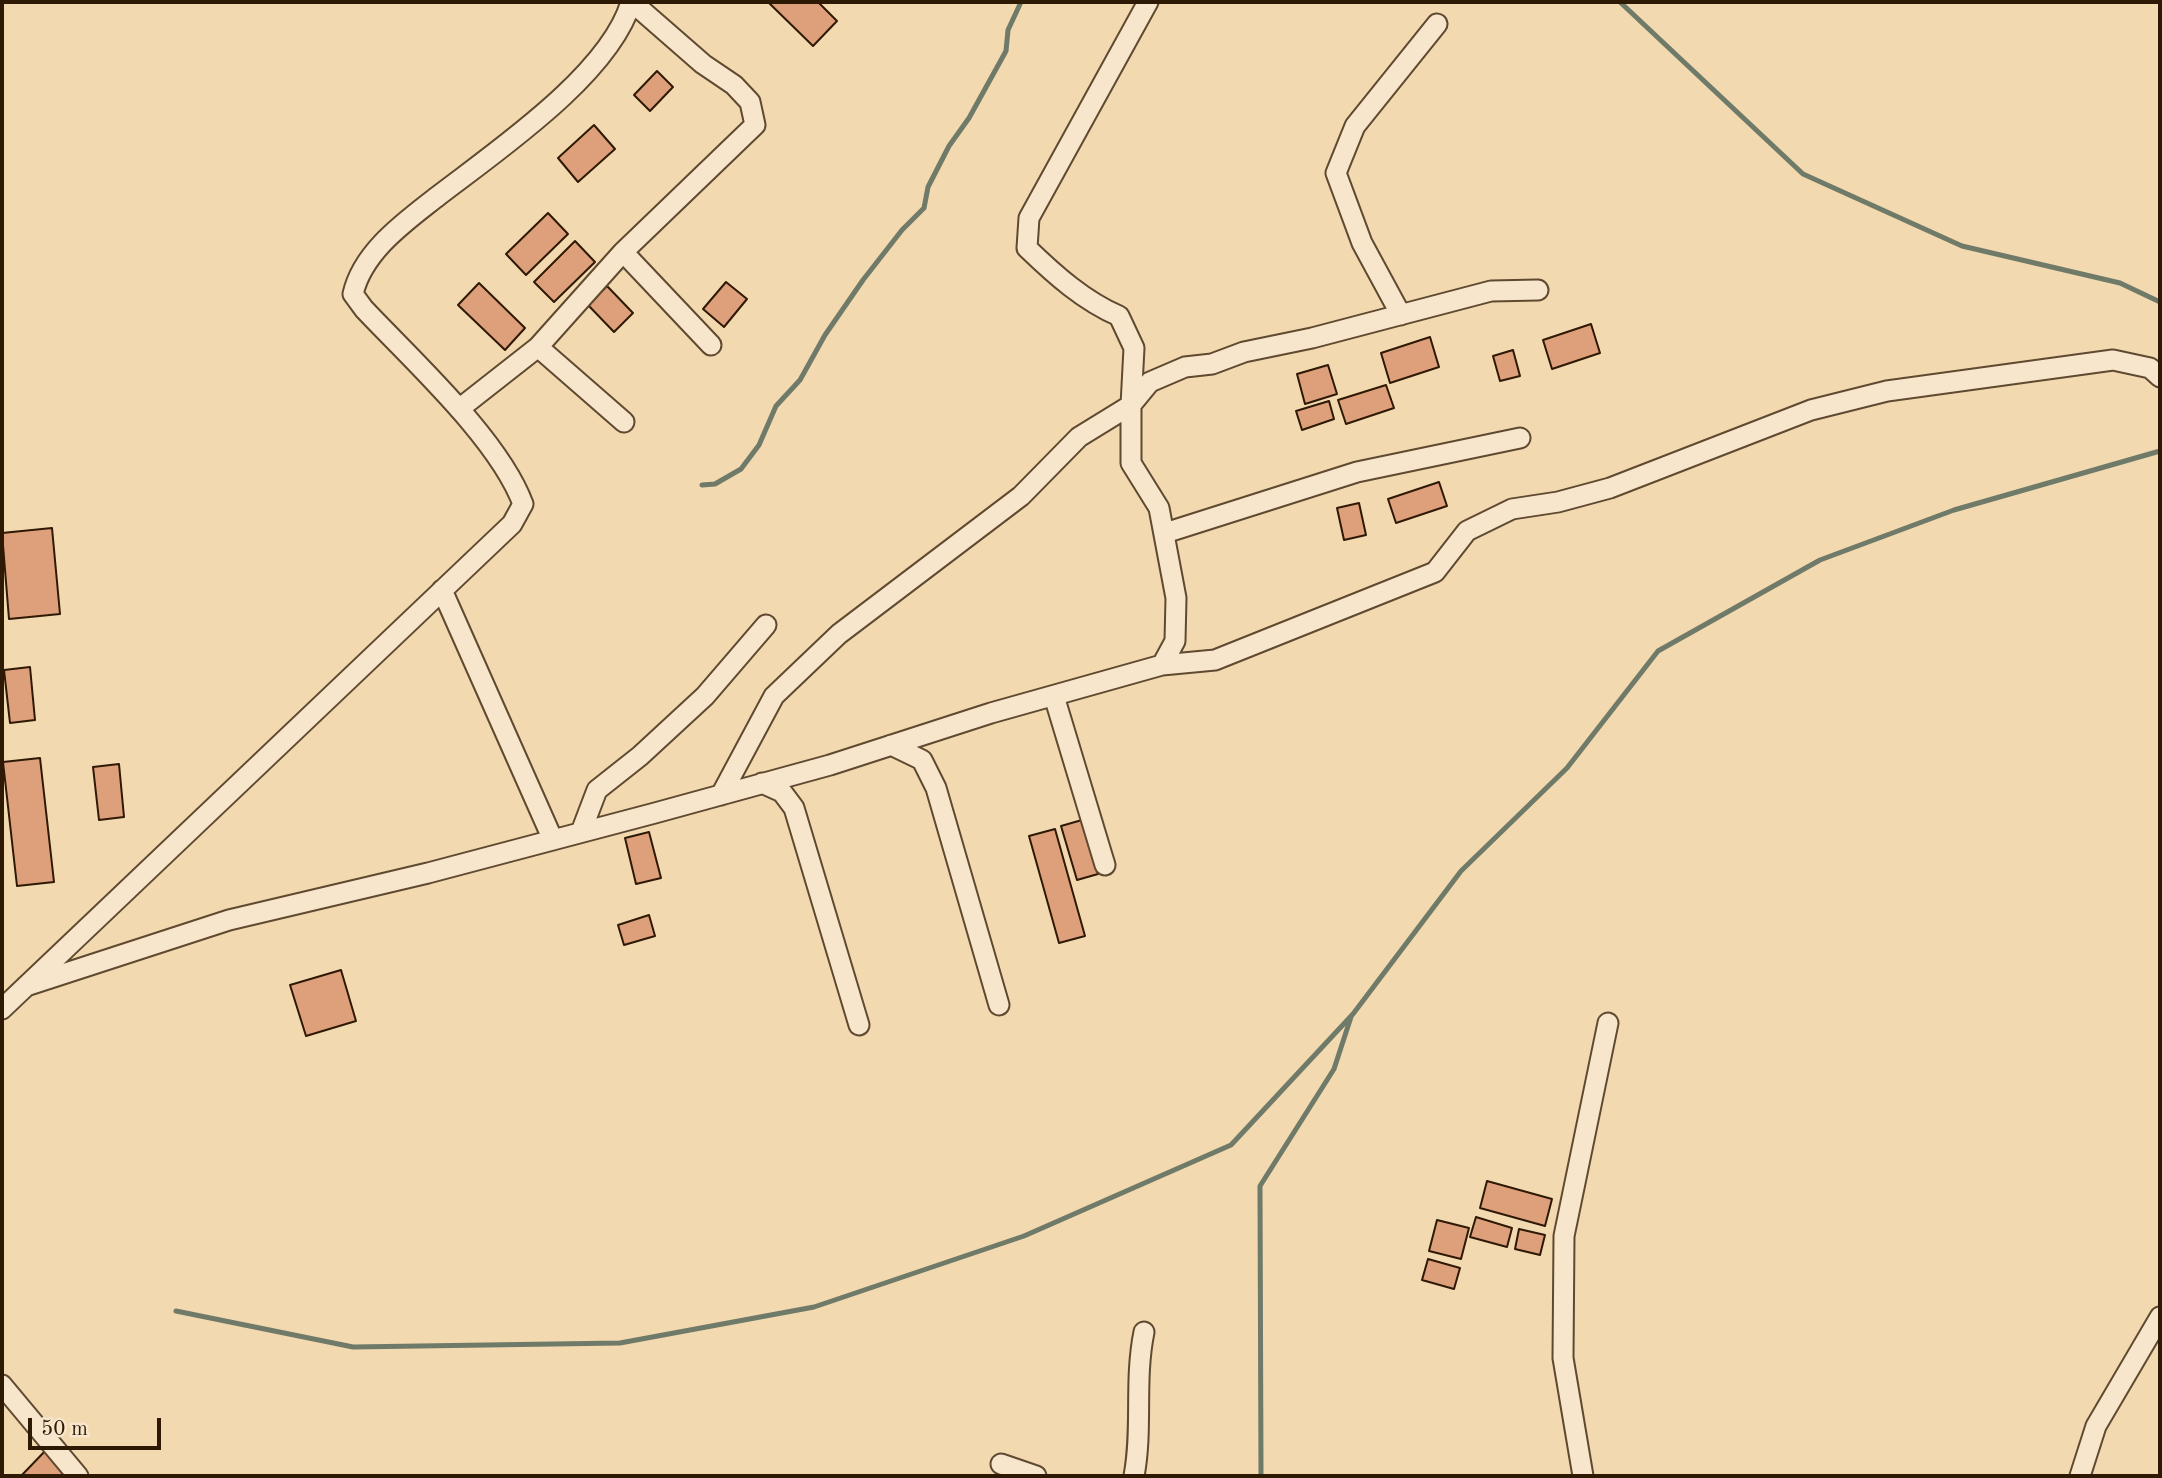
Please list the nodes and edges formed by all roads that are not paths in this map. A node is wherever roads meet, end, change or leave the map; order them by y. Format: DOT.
graph roads {
  1 [pos="631,2"];
  2 [pos="1147,2"];
  3 [pos="1437,24"];
  4 [pos="623,252"];
  5 [pos="1538,290"];
  6 [pos="1401,315"];
  7 [pos="711,345"];
  8 [pos="538,347"];
  9 [pos="2160,377"];
  10 [pos="1130,405"];
  11 [pos="459,410"];
  12 [pos="624,422"];
  13 [pos="1520,438"];
  14 [pos="1165,533"];
  15 [pos="442,590"];
  16 [pos="766,625"];
  17 [pos="1162,665"];
  18 [pos="1054,696"];
  19 [pos="891,745"];
  20 [pos="762,783"];
  21 [pos="721,795"];
  22 [pos="581,832"];
  23 [pos="553,840"];
  24 [pos="1105,865"];
  25 [pos="26,986"];
  26 [pos="999,1005"];
  27 [pos="2,1009"];
  28 [pos="1608,1023"];
  29 [pos="859,1025"];
  30 [pos="2160,1317"];
  31 [pos="1144,1332"];
  32 [pos="4,1391"];
  33 [pos="1001,1464"];
  34 [pos="78,1476"];
  35 [pos="1035,1476"];
  36 [pos="1134,1476"];
  37 [pos="1583,1476"];
  38 [pos="2080,1476"];
  1 -- 4 [label="street"];
  1 -- 11 [label="street"];
  2 -- 10 [label="street"];
  3 -- 6 [label="street"];
  4 -- 7 [label="street"];
  4 -- 8 [label="street"];
  5 -- 6 [label="street"];
  6 -- 10 [label="street"];
  8 -- 11 [label="street"];
  8 -- 12 [label="street"];
  9 -- 17 [label="street"];
  10 -- 14 [label="street"];
  10 -- 21 [label="street"];
  11 -- 15 [label="street"];
  13 -- 14 [label="street"];
  14 -- 17 [label="street"];
  15 -- 23 [label="street"];
  15 -- 25 [label="street"];
  16 -- 22 [label="street"];
  17 -- 18 [label="street"];
  18 -- 19 [label="street"];
  18 -- 24 [label="street"];
  19 -- 20 [label="street"];
  19 -- 26 [label="street"];
  20 -- 21 [label="street"];
  20 -- 29 [label="street"];
  21 -- 22 [label="street"];
  22 -- 23 [label="street"];
  23 -- 25 [label="street"];
  25 -- 27 [label="street"];
  28 -- 37 [label="street"];
  30 -- 38 [label="street"];
  31 -- 36 [label="street"];
  32 -- 34 [label="street"];
  33 -- 35 [label="street"];
}
